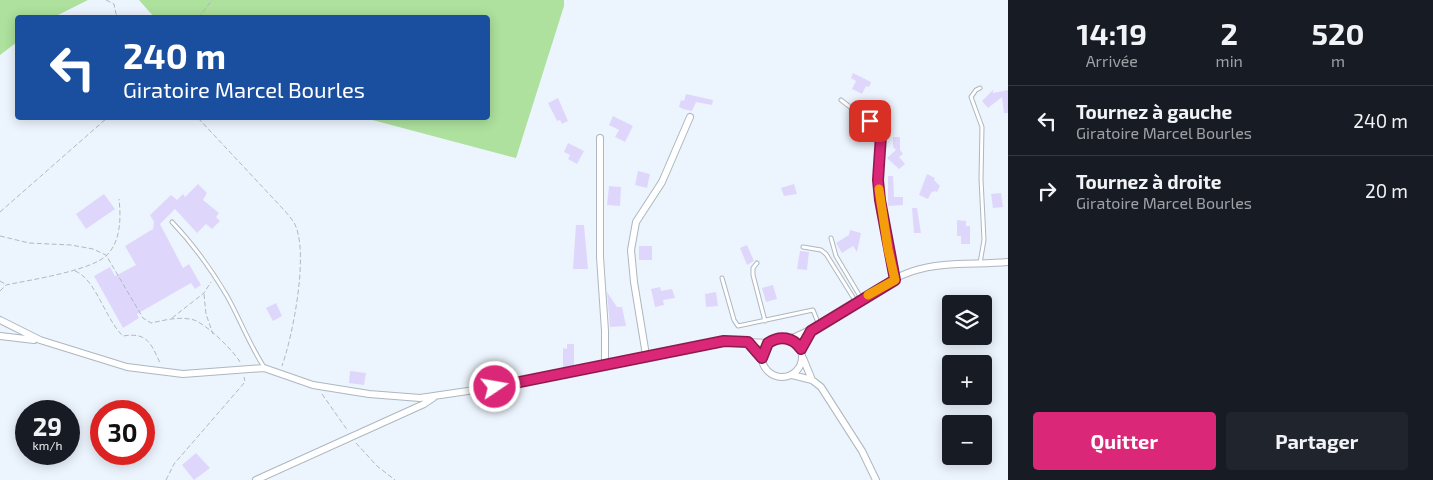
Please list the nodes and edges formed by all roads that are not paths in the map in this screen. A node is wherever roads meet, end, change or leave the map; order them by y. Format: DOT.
graph roads {
  1 [pos="980,88"];
  2 [pos="841,100"];
  3 [pos="690,117"];
  4 [pos="600,138"];
  5 [pos="172,222"];
  6 [pos="832,238"];
  7 [pos="803,247"];
  8 [pos="1008,262"];
  9 [pos="757,263"];
  10 [pos="980,264"];
  11 [pos="722,278"];
  12 [pos="895,280"];
  13 [pos="859,300"];
  14 [pos="0,320"];
  15 [pos="765,321"];
  16 [pos="820,325"];
  17 [pos="811,331"];
  18 [pos="0,336"];
  19 [pos="790,339"];
  20 [pos="40,340"];
  21 [pos="748,342"];
  22 [pos="768,343"];
  23 [pos="801,349"];
  24 [pos="646,356"];
  25 [pos="802,357"];
  26 [pos="762,358"];
  27 [pos="605,364"];
  28 [pos="264,368"];
  29 [pos="792,375"];
  30 [pos="812,380"];
  31 [pos="433,398"];
  32 [pos="256,480"];
  33 [pos="876,480"];
  1 -- 10 [label="lane"];
  2 -- 12 [label="lane"];
  3 -- 24 [label="street"];
  4 -- 27 [label="street"];
  5 -- 28 [label="lane"];
  6 -- 13 [label="lane"];
  7 -- 13 [label="lane"];
  8 -- 10 [label="street"];
  9 -- 15 [label="lane"];
  10 -- 12 [label="street"];
  11 -- 15 [label="lane"];
  12 -- 13 [label="street"];
  13 -- 16 [label="street"];
  14 -- 20 [label="street"];
  15 -- 16 [label="lane"];
  16 -- 17 [label="street"];
  17 -- 19 [label="street"];
  17 -- 23 [label="street"];
  18 -- 20 [label="street"];
  19 -- 22 [label="street"];
  19 -- 23 [label="street"];
  20 -- 28 [label="street"];
  21 -- 22 [label="street"];
  21 -- 24 [label="street"];
  21 -- 26 [label="street"];
  22 -- 26 [label="street"];
  23 -- 25 [label="street"];
  24 -- 27 [label="street"];
  25 -- 29 [label="street"];
  25 -- 30 [label="street"];
  26 -- 29 [label="street"];
  27 -- 31 [label="street"];
  28 -- 31 [label="street"];
  29 -- 30 [label="street"];
  30 -- 33 [label="street"];
  31 -- 32 [label="street"];
}
